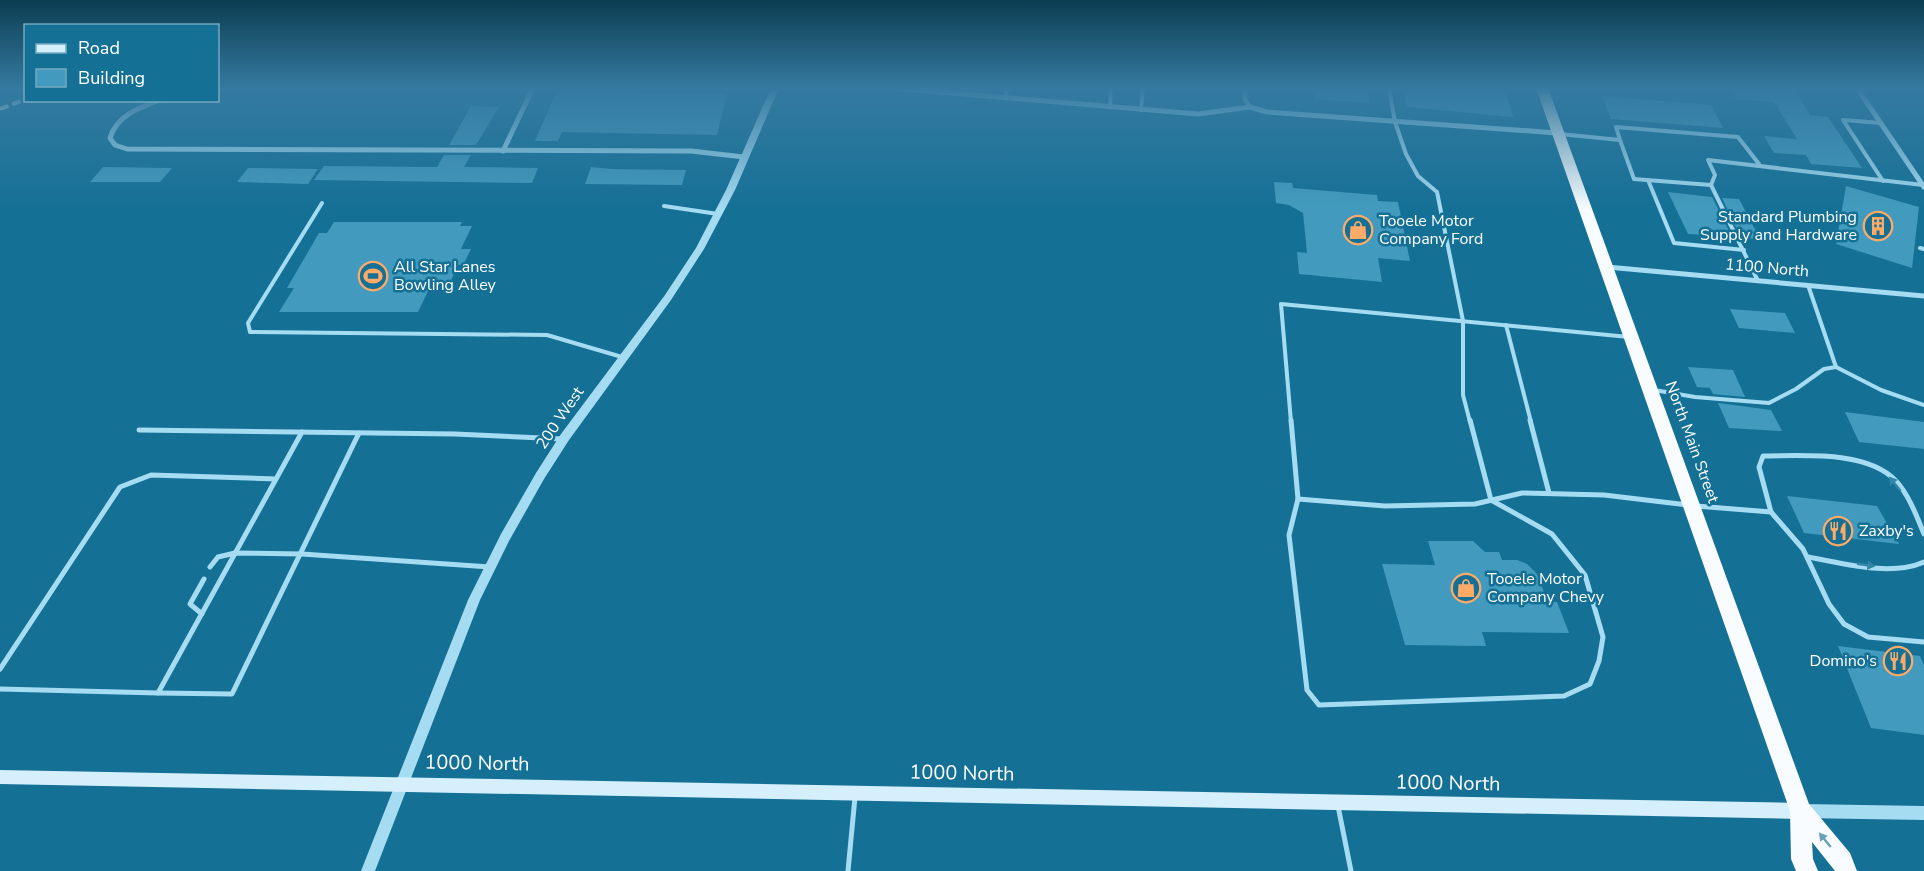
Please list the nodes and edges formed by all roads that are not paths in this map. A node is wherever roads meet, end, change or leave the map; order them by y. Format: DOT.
graph roads {
  1 [pos="112,129"];
  2 [pos="513,129"];
  3 [pos="757,129"];
  4 [pos="1398,129"];
  5 [pos="1485,129"];
  6 [pos="1555,129"];
  7 [pos="1617,129"];
  8 [pos="1636,129"];
  9 [pos="1849,129"];
  10 [pos="1885,129"];
  11 [pos="1557,134"];
  12 [pos="1620,140"];
  13 [pos="503,150"];
  14 [pos="744,157"];
  15 [pos="1759,164"];
  16 [pos="1648,180"];
  17 [pos="1884,182"];
  18 [pos="1711,185"];
  19 [pos="1923,186"];
  20 [pos="322,203"];
  21 [pos="664,206"];
  22 [pos="718,214"];
  23 [pos="1744,250"];
  24 [pos="1607,267"];
  25 [pos="1758,281"];
  26 [pos="1808,285"];
  27 [pos="1924,296"];
  28 [pos="1463,321"];
  29 [pos="1506,326"];
  30 [pos="1632,337"];
  31 [pos="622,357"];
  32 [pos="1836,368"];
  33 [pos="1651,390"];
  34 [pos="1924,405"];
  35 [pos="139,430"];
  36 [pos="302,432"];
  37 [pos="359,433"];
  38 [pos="564,439"];
  39 [pos="276,479"];
  40 [pos="1549,493"];
  41 [pos="1298,498"];
  42 [pos="1491,500"];
  43 [pos="1692,505"];
  44 [pos="1771,512"];
  45 [pos="1924,534"];
  46 [pos="235,554"];
  47 [pos="302,554"];
  48 [pos="1808,557"];
  49 [pos="1924,562"];
  50 [pos="210,567"];
  51 [pos="490,567"];
  52 [pos="204,579"];
  53 [pos="202,614"];
  54 [pos="1924,642"];
  55 [pos="0,669"];
  56 [pos="0,689"];
  57 [pos="158,693"];
  58 [pos="0,777"];
  59 [pos="402,783"];
  60 [pos="855,792"];
  61 [pos="1337,801"];
  62 [pos="1801,811"];
  63 [pos="1924,813"];
  64 [pos="368,871"];
  65 [pos="848,871"];
  66 [pos="1351,871"];
  67 [pos="1807,871"];
  68 [pos="1846,871"];
  1 -- 13 [label="street"];
  2 -- 13 [label="street"];
  3 -- 14 [label="street, 200 West"];
  4 -- 28 [label="lane"];
  5 -- 11 [label="street"];
  6 -- 11 [label="highway, North Main Street"];
  7 -- 12 [label="lane"];
  8 -- 15 [label="lane"];
  9 -- 17 [label="lane"];
  10 -- 19 [label="street"];
  11 -- 12 [label="lane"];
  11 -- 24 [label="highway, North Main Street"];
  12 -- 16 [label="lane"];
  13 -- 14 [label="street"];
  14 -- 22 [label="street, 200 West"];
  15 -- 17 [label="lane"];
  15 -- 18 [label="lane"];
  16 -- 18 [label="lane"];
  16 -- 23 [label="lane"];
  17 -- 19 [label="lane"];
  18 -- 23 [label="lane"];
  20 -- 31 [label="lane"];
  21 -- 22 [label="lane"];
  22 -- 31 [label="street, 200 West"];
  23 -- 25 [label="lane"];
  24 -- 25 [label="street, 1100 North"];
  24 -- 30 [label="highway, North Main Street"];
  25 -- 26 [label="street, 1100 North"];
  26 -- 27 [label="street, 1100 North"];
  26 -- 32 [label="lane"];
  28 -- 29 [label="lane"];
  28 -- 41 [label="lane"];
  28 -- 42 [label="lane"];
  29 -- 30 [label="lane"];
  29 -- 40 [label="lane"];
  30 -- 33 [label="highway, North Main Street"];
  31 -- 38 [label="street, 200 West"];
  32 -- 33 [label="lane"];
  32 -- 34 [label="lane"];
  33 -- 43 [label="highway, North Main Street"];
  35 -- 36 [label="lane"];
  36 -- 37 [label="lane"];
  36 -- 39 [label="lane"];
  37 -- 38 [label="lane"];
  37 -- 47 [label="lane"];
  38 -- 51 [label="street, 200 West"];
  39 -- 46 [label="lane"];
  39 -- 55 [label="lane"];
  40 -- 42 [label="lane"];
  40 -- 43 [label="lane"];
  41 -- 42 [label="lane"];
  41 -- 42 [label="lane"];
  43 -- 44 [label="lane"];
  43 -- 62 [label="highway, North Main Street"];
  45 -- 44 [label="lane, one-way"];
  44 -- 48 [label="lane"];
  46 -- 47 [label="lane"];
  46 -- 50 [label="lane"];
  46 -- 53 [label="lane"];
  47 -- 51 [label="lane"];
  47 -- 57 [label="lane"];
  48 -- 49 [label="lane, one-way"];
  48 -- 54 [label="lane"];
  51 -- 59 [label="street, 200 West"];
  52 -- 53 [label="lane"];
  53 -- 57 [label="lane"];
  56 -- 57 [label="lane"];
  58 -- 59 [label="main road, 1000 North"];
  59 -- 60 [label="main road, 1000 North"];
  59 -- 64 [label="street, 200 West"];
  60 -- 61 [label="main road, 1000 North"];
  60 -- 65 [label="lane"];
  61 -- 62 [label="main road, 1000 North"];
  61 -- 66 [label="lane"];
  62 -- 63 [label="street, 1000 North"];
  62 -- 67 [label="highway"];
  68 -- 62 [label="highway, one-way"];
}
